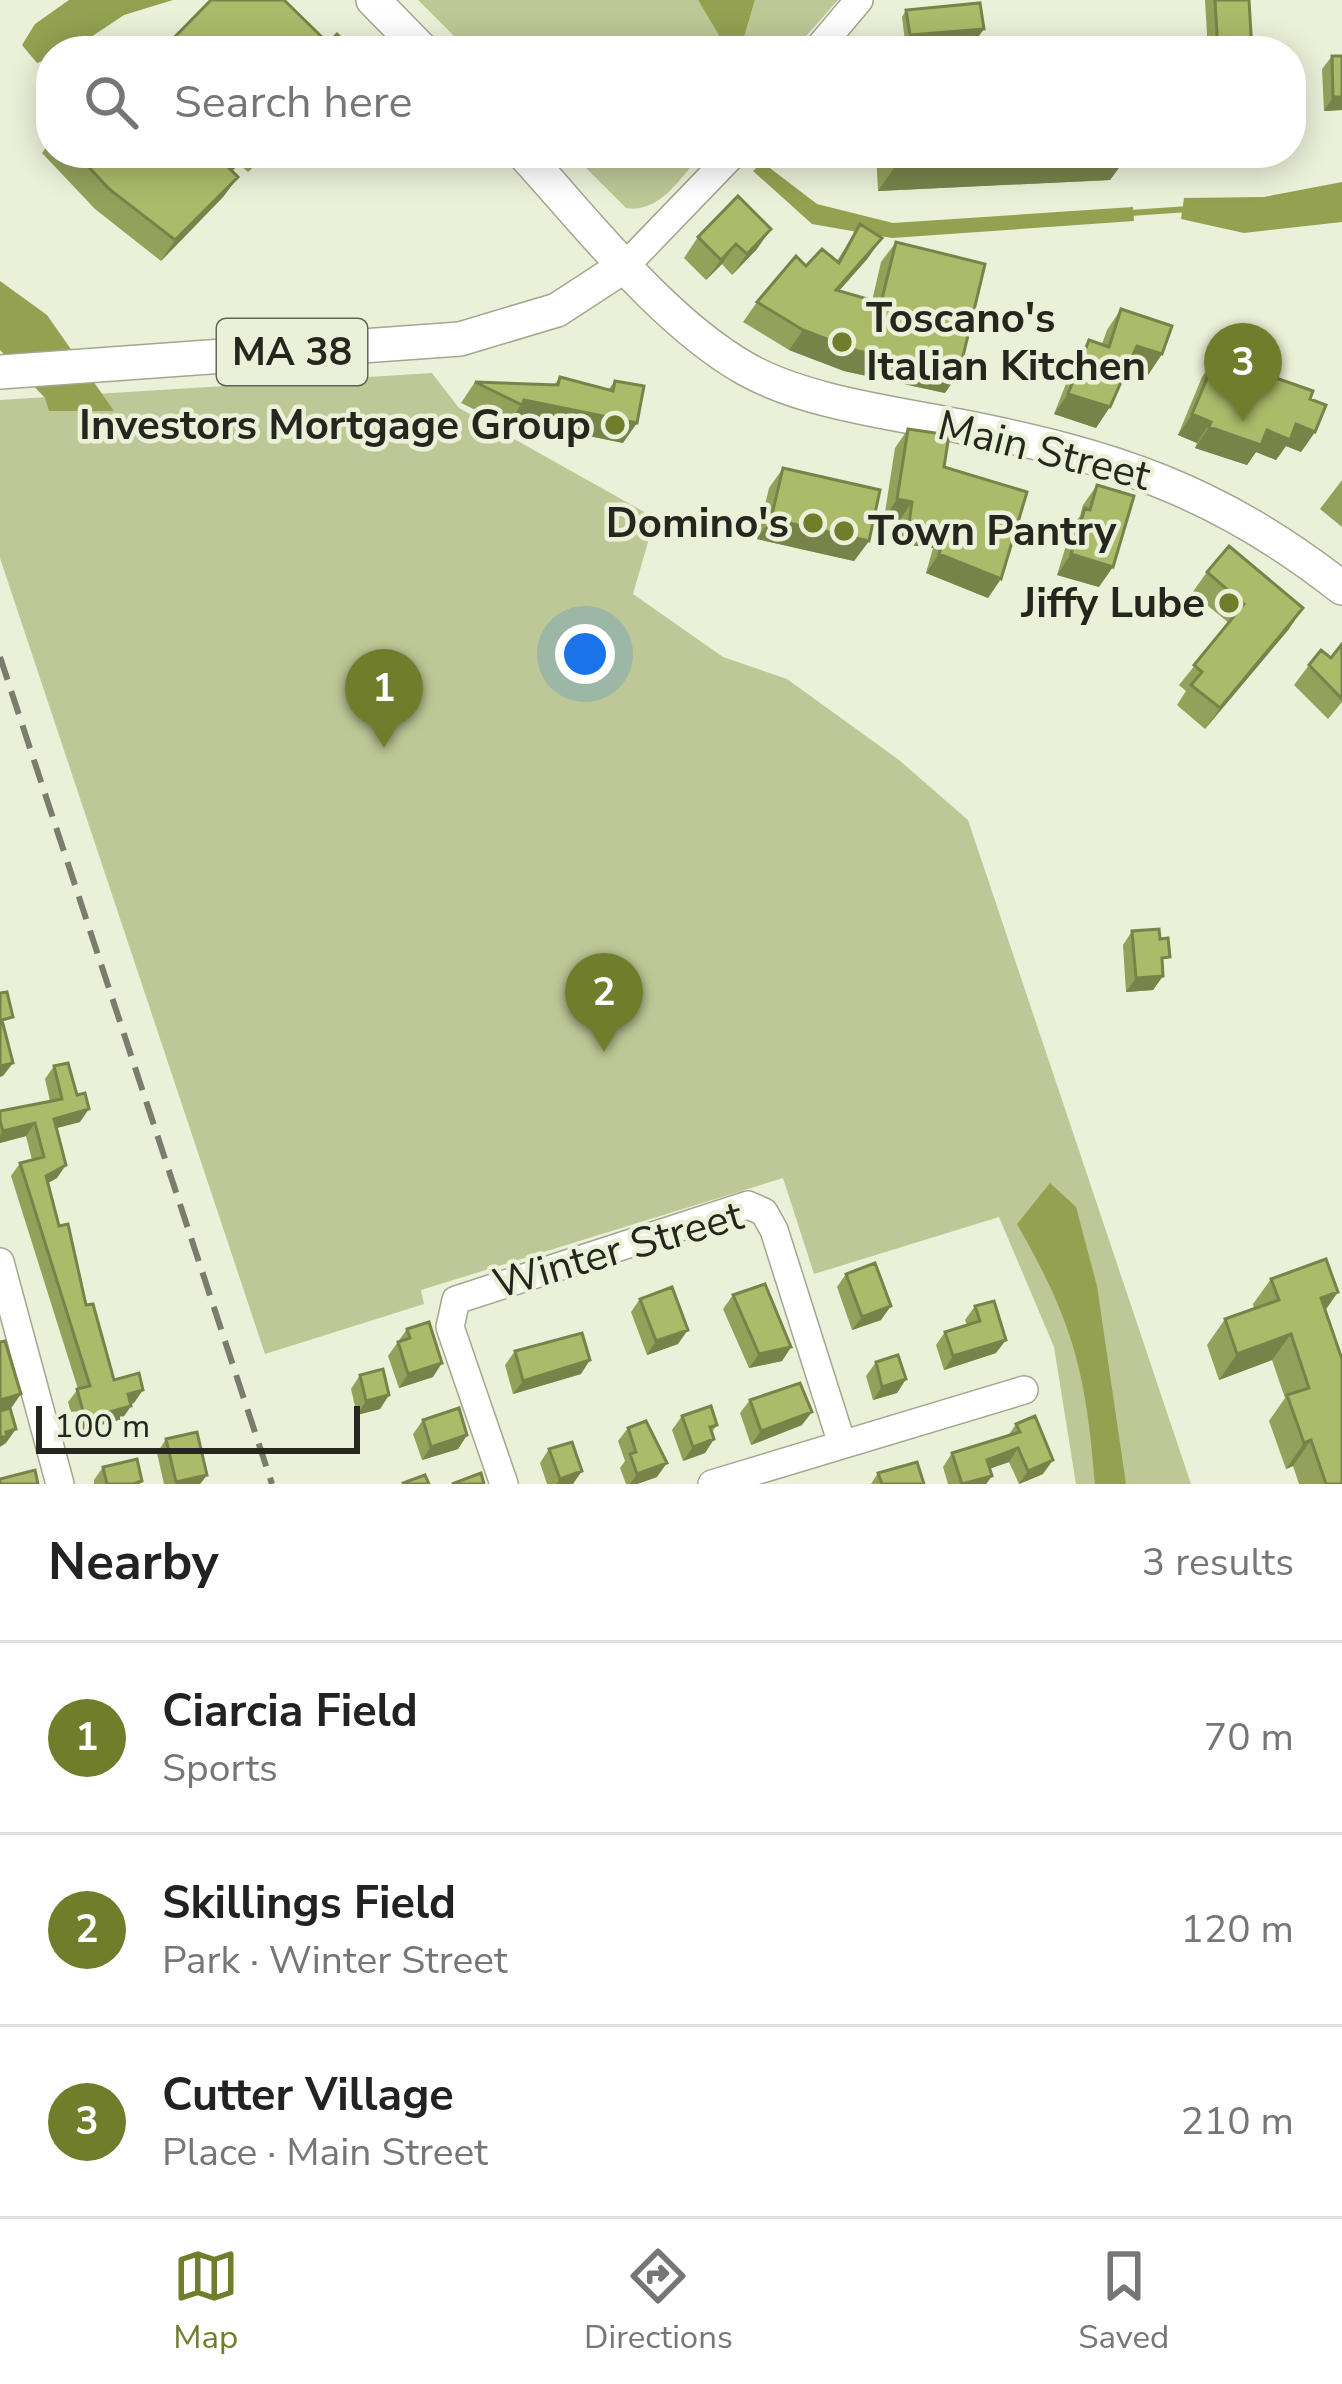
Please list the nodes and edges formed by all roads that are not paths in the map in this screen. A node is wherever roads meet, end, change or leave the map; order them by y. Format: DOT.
graph roads {
  1 [pos="373,0"];
  2 [pos="860,0"];
  3 [pos="408,36"];
  4 [pos="829,36"];
  5 [pos="537,168"];
  6 [pos="720,168"];
  7 [pos="626,265"];
  8 [pos="6,371"];
  9 [pos="1342,588"];
  10 [pos="0,1262"];
  11 [pos="1024,1390"];
  12 [pos="842,1444"];
  13 [pos="60,1484"];
  14 [pos="504,1484"];
  15 [pos="712,1484"];
  1 -- 3 [label="main road"];
  2 -- 4 [label="street"];
  5 -- 7 [label="main road, Main Street"];
  6 -- 7 [label="street"];
  7 -- 8 [label="main road, MA 38"];
  7 -- 9 [label="main road, Main Street"];
  10 -- 13 [label="street"];
  11 -- 12 [label="street"];
  12 -- 14 [label="street, Winter Street"];
  12 -- 15 [label="street"];
}
